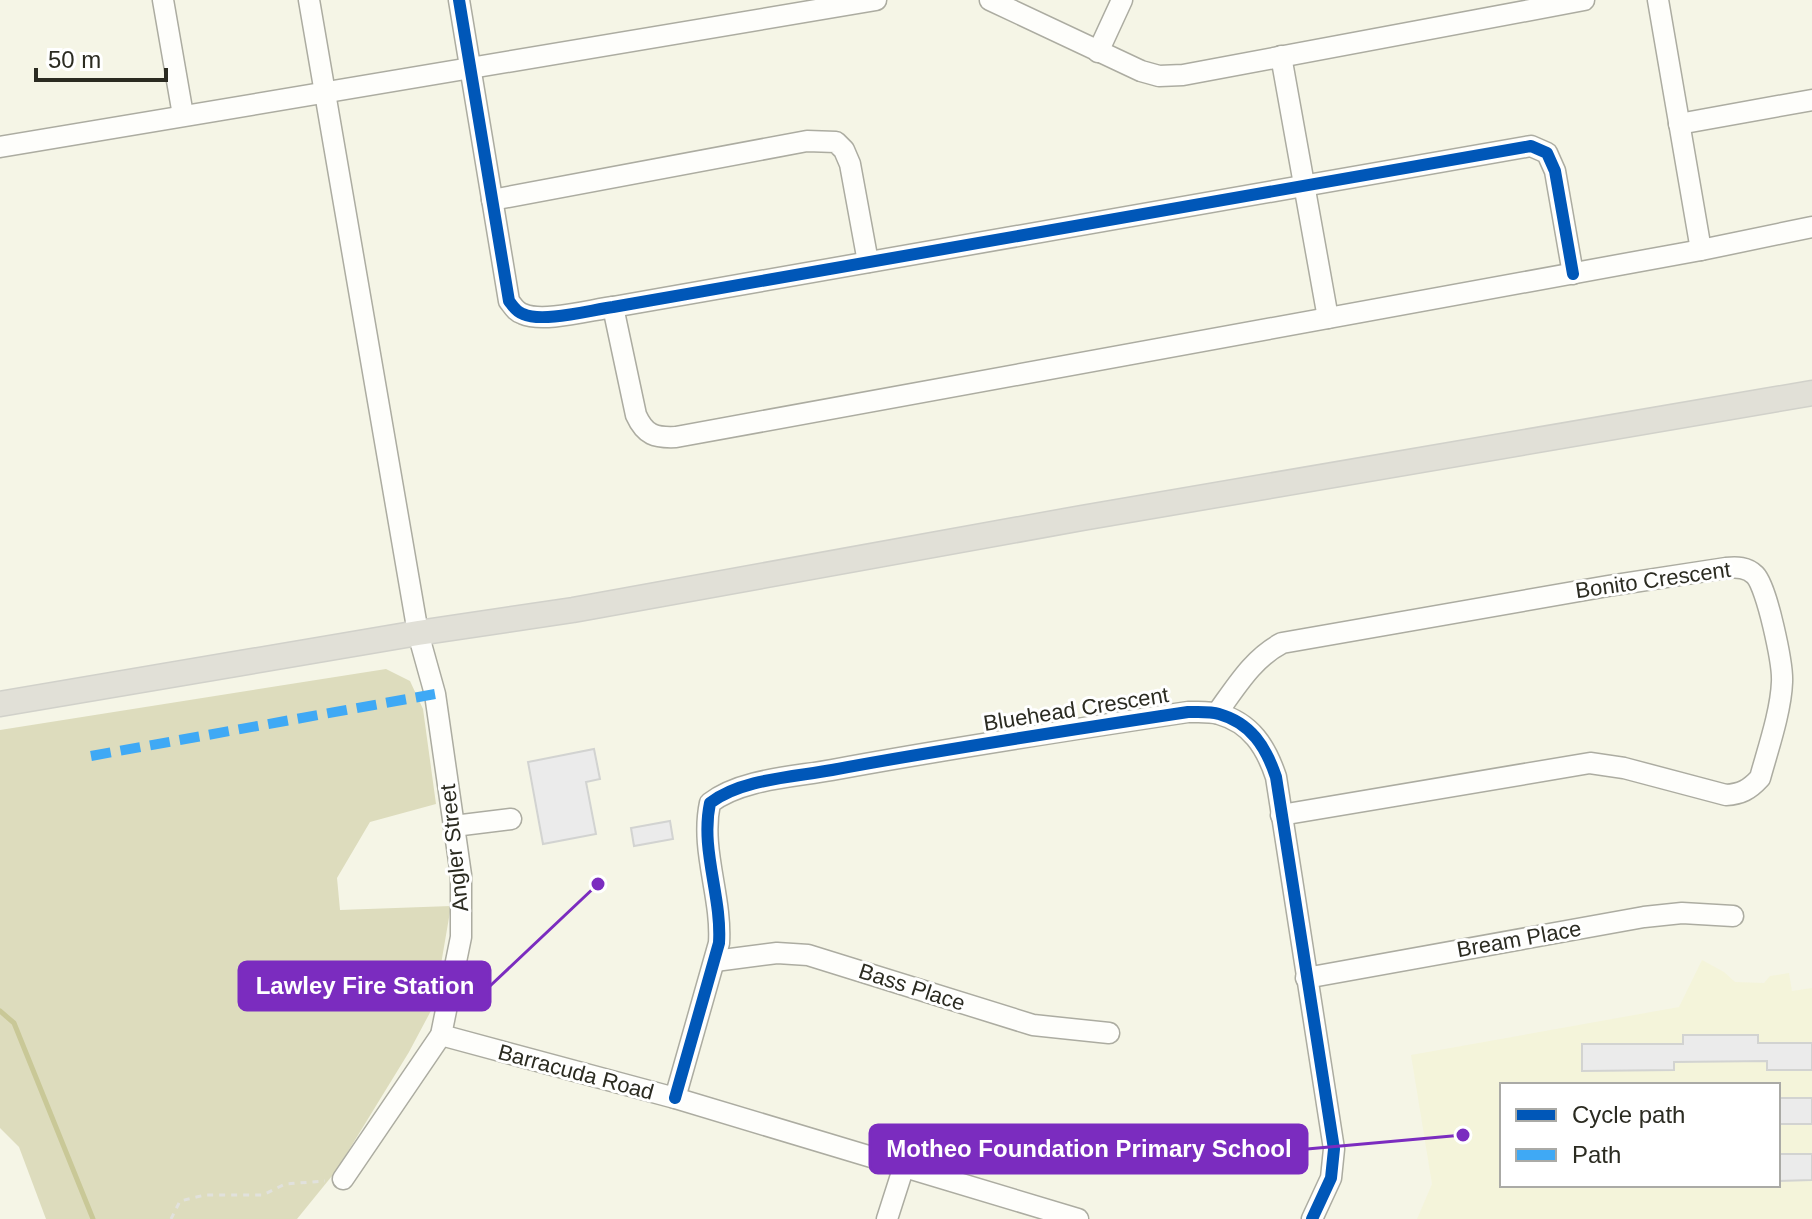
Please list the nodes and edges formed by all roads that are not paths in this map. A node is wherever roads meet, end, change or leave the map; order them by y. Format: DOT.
graph roads {
  1 [pos="163,0"];
  2 [pos="309,0"];
  3 [pos="459,0"];
  4 [pos="876,0"];
  5 [pos="990,0"];
  6 [pos="1122,0"];
  7 [pos="1584,0"];
  8 [pos="1658,0"];
  9 [pos="1526,5"];
  10 [pos="1098,52"];
  11 [pos="1281,56"];
  12 [pos="470,70"];
  13 [pos="326,92"];
  14 [pos="1812,100"];
  15 [pos="183,115"];
  16 [pos="1679,124"];
  17 [pos="0,147"];
  18 [pos="1304,186"];
  19 [pos="492,200"];
  20 [pos="1812,227"];
  21 [pos="1701,250"];
  22 [pos="868,262"];
  23 [pos="1573,274"];
  24 [pos="613,307"];
  25 [pos="1328,318"];
  26 [pos="1812,393"];
  27 [pos="418,633"];
  28 [pos="0,704"];
  29 [pos="1217,713"];
  30 [pos="1281,815"];
  31 [pos="511,819"];
  32 [pos="454,826"];
  33 [pos="1733,916"];
  34 [pos="715,961"];
  35 [pos="1306,978"];
  36 [pos="1109,1033"];
  37 [pos="441,1035"];
  38 [pos="675,1098"];
  39 [pos="904,1166"];
  40 [pos="343,1179"];
  41 [pos="887,1219"];
  42 [pos="1078,1219"];
  43 [pos="1312,1219"];
  1 -- 15 [label="street"];
  2 -- 13 [label="street, Angler Street"];
  3 -- 12 [label="street"];
  4 -- 12 [label="street"];
  5 -- 10 [label="street"];
  6 -- 10 [label="street"];
  7 -- 9 [label="street"];
  8 -- 16 [label="street"];
  9 -- 11 [label="street"];
  10 -- 11 [label="street"];
  11 -- 18 [label="street"];
  12 -- 13 [label="street"];
  12 -- 19 [label="street"];
  13 -- 15 [label="street"];
  13 -- 27 [label="street, Angler Street"];
  14 -- 16 [label="street"];
  15 -- 17 [label="street"];
  16 -- 21 [label="street"];
  18 -- 22 [label="street"];
  18 -- 23 [label="street"];
  18 -- 25 [label="street"];
  19 -- 22 [label="street"];
  19 -- 24 [label="street"];
  20 -- 21 [label="street"];
  21 -- 23 [label="street"];
  22 -- 24 [label="street"];
  23 -- 25 [label="street"];
  24 -- 25 [label="street"];
  26 -- 27 [label="main road"];
  27 -- 28 [label="main road"];
  27 -- 32 [label="street, Angler Street"];
  29 -- 30 [label="street"];
  29 -- 30 [label="street, Bonito Crescent"];
  29 -- 34 [label="street, Bluehead Crescent"];
  30 -- 35 [label="street"];
  31 -- 32 [label="street"];
  32 -- 37 [label="street, Angler Street"];
  33 -- 35 [label="street, Bream Place"];
  34 -- 36 [label="street, Bass Place"];
  34 -- 38 [label="street, Bluehead Crescent"];
  35 -- 43 [label="street"];
  37 -- 38 [label="street, Barracuda Road"];
  37 -- 40 [label="street, Angler Street"];
  38 -- 39 [label="street, Barracuda Road"];
  39 -- 41 [label="street"];
  39 -- 42 [label="street, Barracuda Road"];
}
